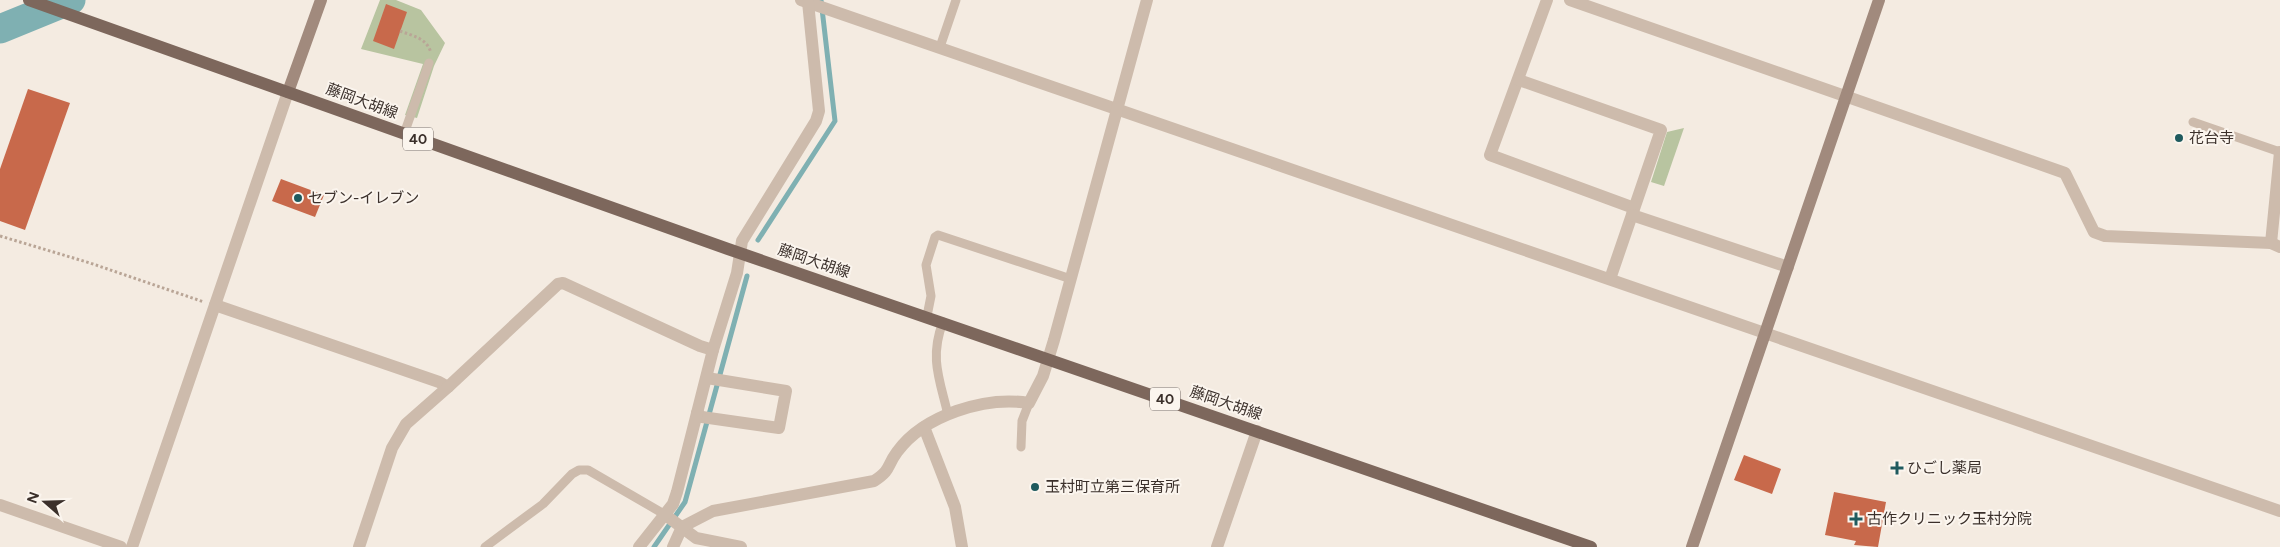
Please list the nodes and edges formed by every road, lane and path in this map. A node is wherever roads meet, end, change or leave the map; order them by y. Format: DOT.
graph roads {
  1 [pos="30,0"];
  2 [pos="321,0"];
  3 [pos="956,0"];
  4 [pos="1147,0"];
  5 [pos="1547,0"];
  6 [pos="1570,0"];
  7 [pos="1880,0"];
  8 [pos="808,3"];
  9 [pos="400,32"];
  10 [pos="940,47"];
  11 [pos="429,63"];
  12 [pos="1519,80"];
  13 [pos="288,92"];
  14 [pos="1846,95"];
  15 [pos="1117,110"];
  16 [pos="2193,122"];
  17 [pos="404,134"];
  18 [pos="2280,152"];
  19 [pos="1633,211"];
  20 [pos="0,236"];
  21 [pos="2275,245"];
  22 [pos="740,252"];
  23 [pos="1788,267"];
  24 [pos="1610,278"];
  25 [pos="1071,279"];
  26 [pos="215,305"];
  27 [pos="926,316"];
  28 [pos="943,322"];
  29 [pos="1765,332"];
  30 [pos="713,350"];
  31 [pos="1048,359"];
  32 [pos="715,380"];
  33 [pos="448,387"];
  34 [pos="1029,403"];
  35 [pos="948,415"];
  36 [pos="704,416"];
  37 [pos="924,427"];
  38 [pos="1257,431"];
  39 [pos="1021,447"];
  40 [pos="0,505"];
  41 [pos="2280,511"];
  42 [pos="673,521"];
  43 [pos="121,547"];
  44 [pos="132,547"];
  45 [pos="359,547"];
  46 [pos="485,547"];
  47 [pos="639,547"];
  48 [pos="673,547"];
  49 [pos="741,547"];
  50 [pos="962,547"];
  51 [pos="1217,547"];
  52 [pos="1591,547"];
  53 [pos="1692,547"];
  1 -- 13 [label="main road, 藤岡大胡線 / 40"];
  2 -- 13 [label="street"];
  3 -- 10 [label="lane"];
  4 -- 15 [label="street"];
  5 -- 12 [label="street"];
  6 -- 14 [label="street"];
  7 -- 14 [label="street"];
  8 -- 10 [label="street"];
  8 -- 22 [label="street"];
  9 -- 11 [label="path"];
  10 -- 15 [label="street"];
  11 -- 17 [label="lane"];
  12 -- 19 [label="street"];
  12 -- 19 [label="street"];
  13 -- 17 [label="main road, 藤岡大胡線 / 40"];
  13 -- 26 [label="street"];
  14 -- 21 [label="street"];
  14 -- 23 [label="street"];
  15 -- 24 [label="street"];
  15 -- 25 [label="street"];
  16 -- 18 [label="lane"];
  17 -- 22 [label="main road, 藤岡大胡線 / 40"];
  18 -- 21 [label="street"];
  19 -- 23 [label="street"];
  19 -- 24 [label="street"];
  20 -- 26 [label="path"];
  22 -- 27 [label="main road, 藤岡大胡線 / 40"];
  22 -- 30 [label="street"];
  23 -- 29 [label="street"];
  24 -- 29 [label="street"];
  25 -- 27 [label="lane"];
  25 -- 31 [label="street"];
  26 -- 33 [label="street"];
  26 -- 44 [label="street"];
  27 -- 28 [label="main road, 藤岡大胡線 / 40"];
  28 -- 31 [label="main road, 藤岡大胡線 / 40"];
  28 -- 35 [label="lane"];
  29 -- 41 [label="street"];
  29 -- 53 [label="street"];
  30 -- 32 [label="street"];
  30 -- 33 [label="street"];
  31 -- 34 [label="street"];
  31 -- 38 [label="main road, 藤岡大胡線 / 40"];
  32 -- 36 [label="street"];
  32 -- 36 [label="street"];
  33 -- 45 [label="street"];
  34 -- 35 [label="street"];
  34 -- 39 [label="lane"];
  35 -- 37 [label="street"];
  36 -- 42 [label="street"];
  37 -- 42 [label="street"];
  37 -- 50 [label="street"];
  38 -- 51 [label="street"];
  38 -- 52 [label="main road, 藤岡大胡線 / 40"];
  40 -- 43 [label="street"];
  42 -- 46 [label="lane"];
  42 -- 47 [label="street"];
  42 -- 48 [label="street"];
  42 -- 49 [label="street"];
}
